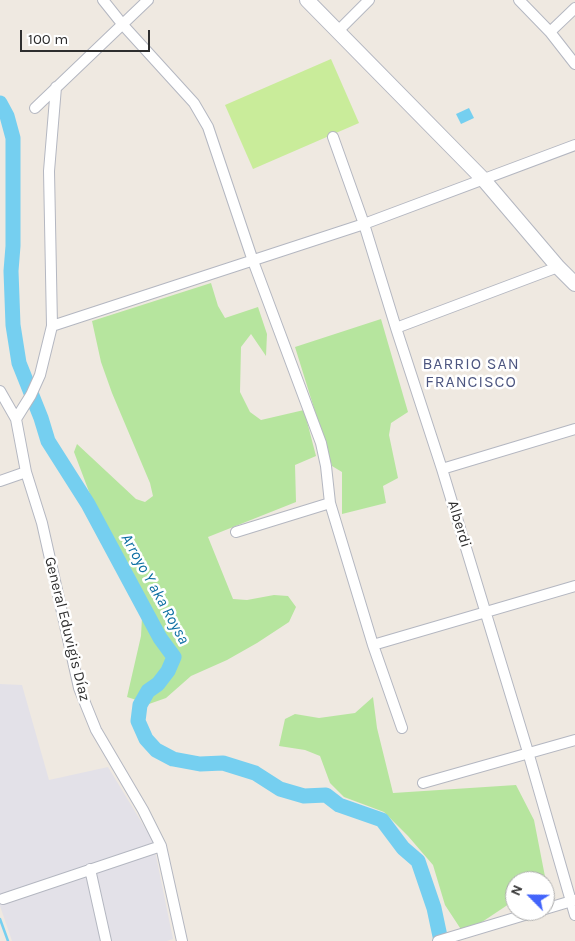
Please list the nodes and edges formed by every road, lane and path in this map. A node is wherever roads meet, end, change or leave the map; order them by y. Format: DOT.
graph roads {
  1 [pos="104,0"];
  2 [pos="148,0"];
  3 [pos="307,0"];
  4 [pos="369,0"];
  5 [pos="519,0"];
  6 [pos="575,8"];
  7 [pos="123,25"];
  8 [pos="338,31"];
  9 [pos="550,32"];
  10 [pos="575,64"];
  11 [pos="56,87"];
  12 [pos="35,108"];
  13 [pos="333,137"];
  14 [pos="575,145"];
  15 [pos="483,178"];
  16 [pos="364,224"];
  17 [pos="253,261"];
  18 [pos="558,267"];
  19 [pos="575,284"];
  20 [pos="52,326"];
  21 [pos="396,328"];
  22 [pos="0,391"];
  23 [pos="16,419"];
  24 [pos="575,429"];
  25 [pos="442,469"];
  26 [pos="26,472"];
  27 [pos="0,481"];
  28 [pos="330,503"];
  29 [pos="236,532"];
  30 [pos="575,586"];
  31 [pos="485,613"];
  32 [pos="373,645"];
  33 [pos="402,728"];
  34 [pos="575,740"];
  35 [pos="528,752"];
  36 [pos="422,783"];
  37 [pos="161,846"];
  38 [pos="90,869"];
  39 [pos="3,899"];
  40 [pos="573,900"];
  41 [pos="555,906"];
  42 [pos="575,915"];
  43 [pos="506,921"];
  44 [pos="106,941"];
  45 [pos="182,941"];
  46 [pos="438,941"];
  1 -- 7 [label="street"];
  2 -- 7 [label="street"];
  3 -- 8 [label="street"];
  4 -- 8 [label="street"];
  5 -- 9 [label="street"];
  6 -- 9 [label="street"];
  7 -- 11 [label="street"];
  7 -- 17 [label="street"];
  8 -- 15 [label="street"];
  9 -- 10 [label="street"];
  11 -- 12 [label="street"];
  11 -- 20 [label="street"];
  13 -- 16 [label="street, Alberdi"];
  14 -- 15 [label="street"];
  15 -- 16 [label="street"];
  15 -- 18 [label="street"];
  16 -- 17 [label="street"];
  16 -- 21 [label="street, Alberdi"];
  17 -- 20 [label="street"];
  17 -- 28 [label="street"];
  18 -- 19 [label="street"];
  18 -- 21 [label="street"];
  20 -- 23 [label="street"];
  21 -- 25 [label="street, Alberdi"];
  22 -- 23 [label="street, General Eduvigis Díaz"];
  23 -- 26 [label="street, General Eduvigis Díaz"];
  24 -- 25 [label="street"];
  25 -- 31 [label="street, Alberdi"];
  26 -- 27 [label="street"];
  26 -- 37 [label="street, General Eduvigis Díaz"];
  28 -- 29 [label="street"];
  28 -- 32 [label="street"];
  30 -- 31 [label="street"];
  31 -- 32 [label="street"];
  31 -- 35 [label="street, Alberdi"];
  32 -- 33 [label="street"];
  34 -- 35 [label="street"];
  35 -- 36 [label="street"];
  35 -- 40 [label="street, Alberdi"];
  37 -- 38 [label="street"];
  37 -- 45 [label="street, General Eduvigis Díaz"];
  38 -- 39 [label="street"];
  38 -- 44 [label="street"];
  40 -- 41 [label="street"];
  40 -- 42 [label="street, Alberdi"];
  43 -- 46 [label="street"];
}
